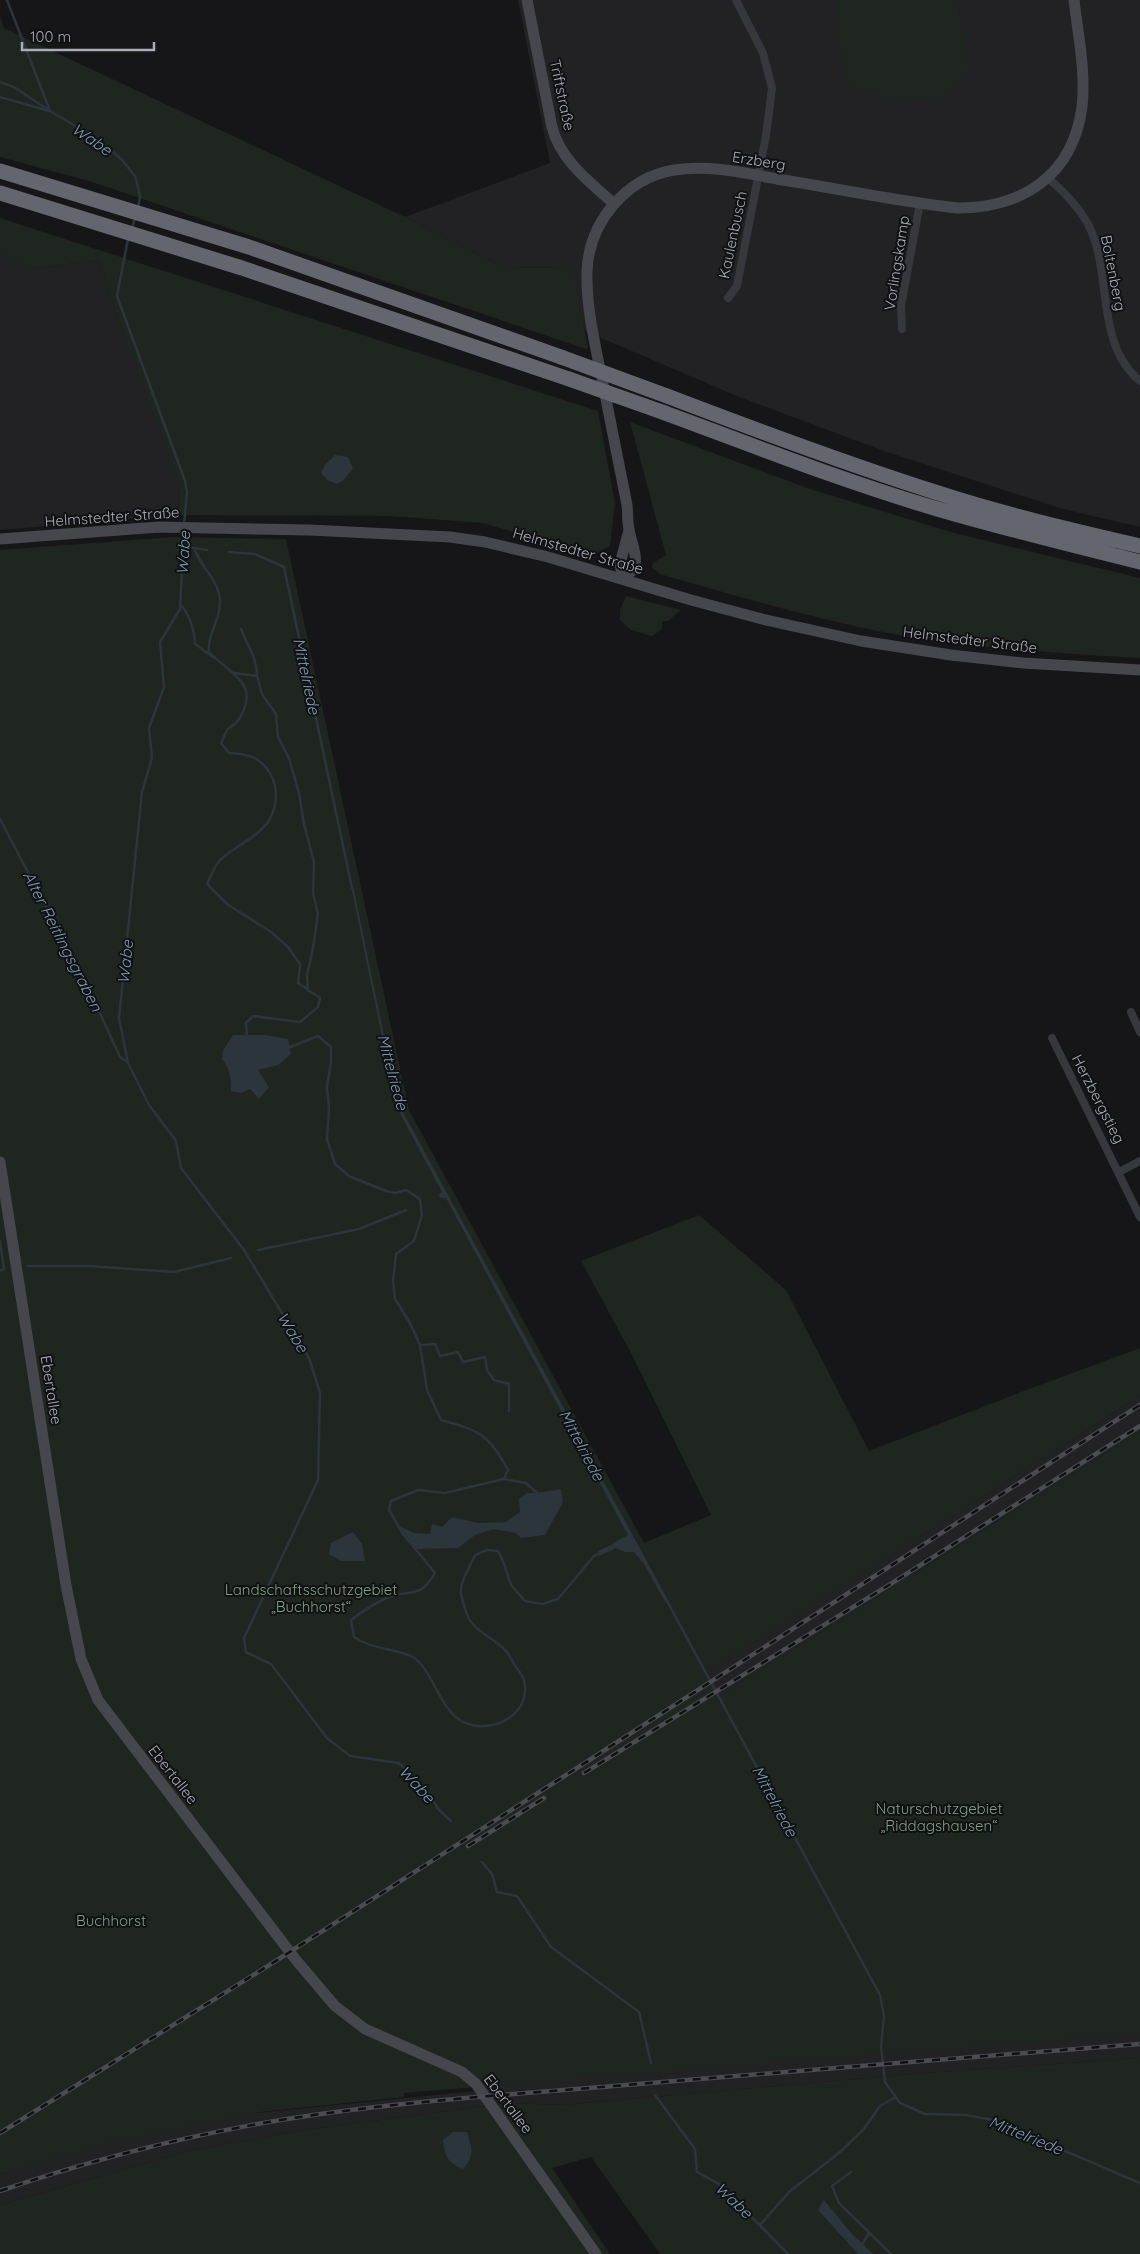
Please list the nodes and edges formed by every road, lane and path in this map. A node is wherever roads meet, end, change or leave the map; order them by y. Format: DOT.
graph roads {
  1 [pos="527,0"];
  2 [pos="736,0"];
  3 [pos="1074,0"];
  4 [pos="0,171"];
  5 [pos="759,176"];
  6 [pos="1048,178"];
  7 [pos="0,193"];
  8 [pos="920,202"];
  9 [pos="614,204"];
  10 [pos="728,298"];
  11 [pos="902,329"];
  12 [pos="1140,381"];
  13 [pos="0,539"];
  14 [pos="1140,546"];
  15 [pos="1140,562"];
  16 [pos="623,579"];
  17 [pos="1140,670"];
  18 [pos="1130,1012"];
  19 [pos="1140,1032"];
  20 [pos="1052,1038"];
  21 [pos="1140,1161"];
  22 [pos="0,1162"];
  23 [pos="1119,1172"];
  24 [pos="1140,1217"];
  25 [pos="596,2254"];
  1 -- 9 [label="street, Triftstraße"];
  2 -- 5 [label="street, Kaulenbusch"];
  3 -- 6 [label="street, Erzberg"];
  4 -- 14 [label="highway, bridge"];
  5 -- 8 [label="street, Erzberg"];
  5 -- 9 [label="street, Erzberg"];
  5 -- 10 [label="street, Kaulenbusch"];
  6 -- 8 [label="street, Erzberg"];
  6 -- 12 [label="street, Boltenberg"];
  7 -- 15 [label="highway, bridge"];
  8 -- 11 [label="street, Vorlingskamp"];
  9 -- 16 [label="street, Erzberg"];
  13 -- 16 [label="street, Helmstedter Straße"];
  16 -- 17 [label="street, Helmstedter Straße"];
  18 -- 19 [label="street"];
  20 -- 23 [label="street, Herzbergstieg"];
  21 -- 23 [label="street"];
  22 -- 25 [label="street, Ebertallee"];
  23 -- 24 [label="street, Herzbergstieg"];
}
